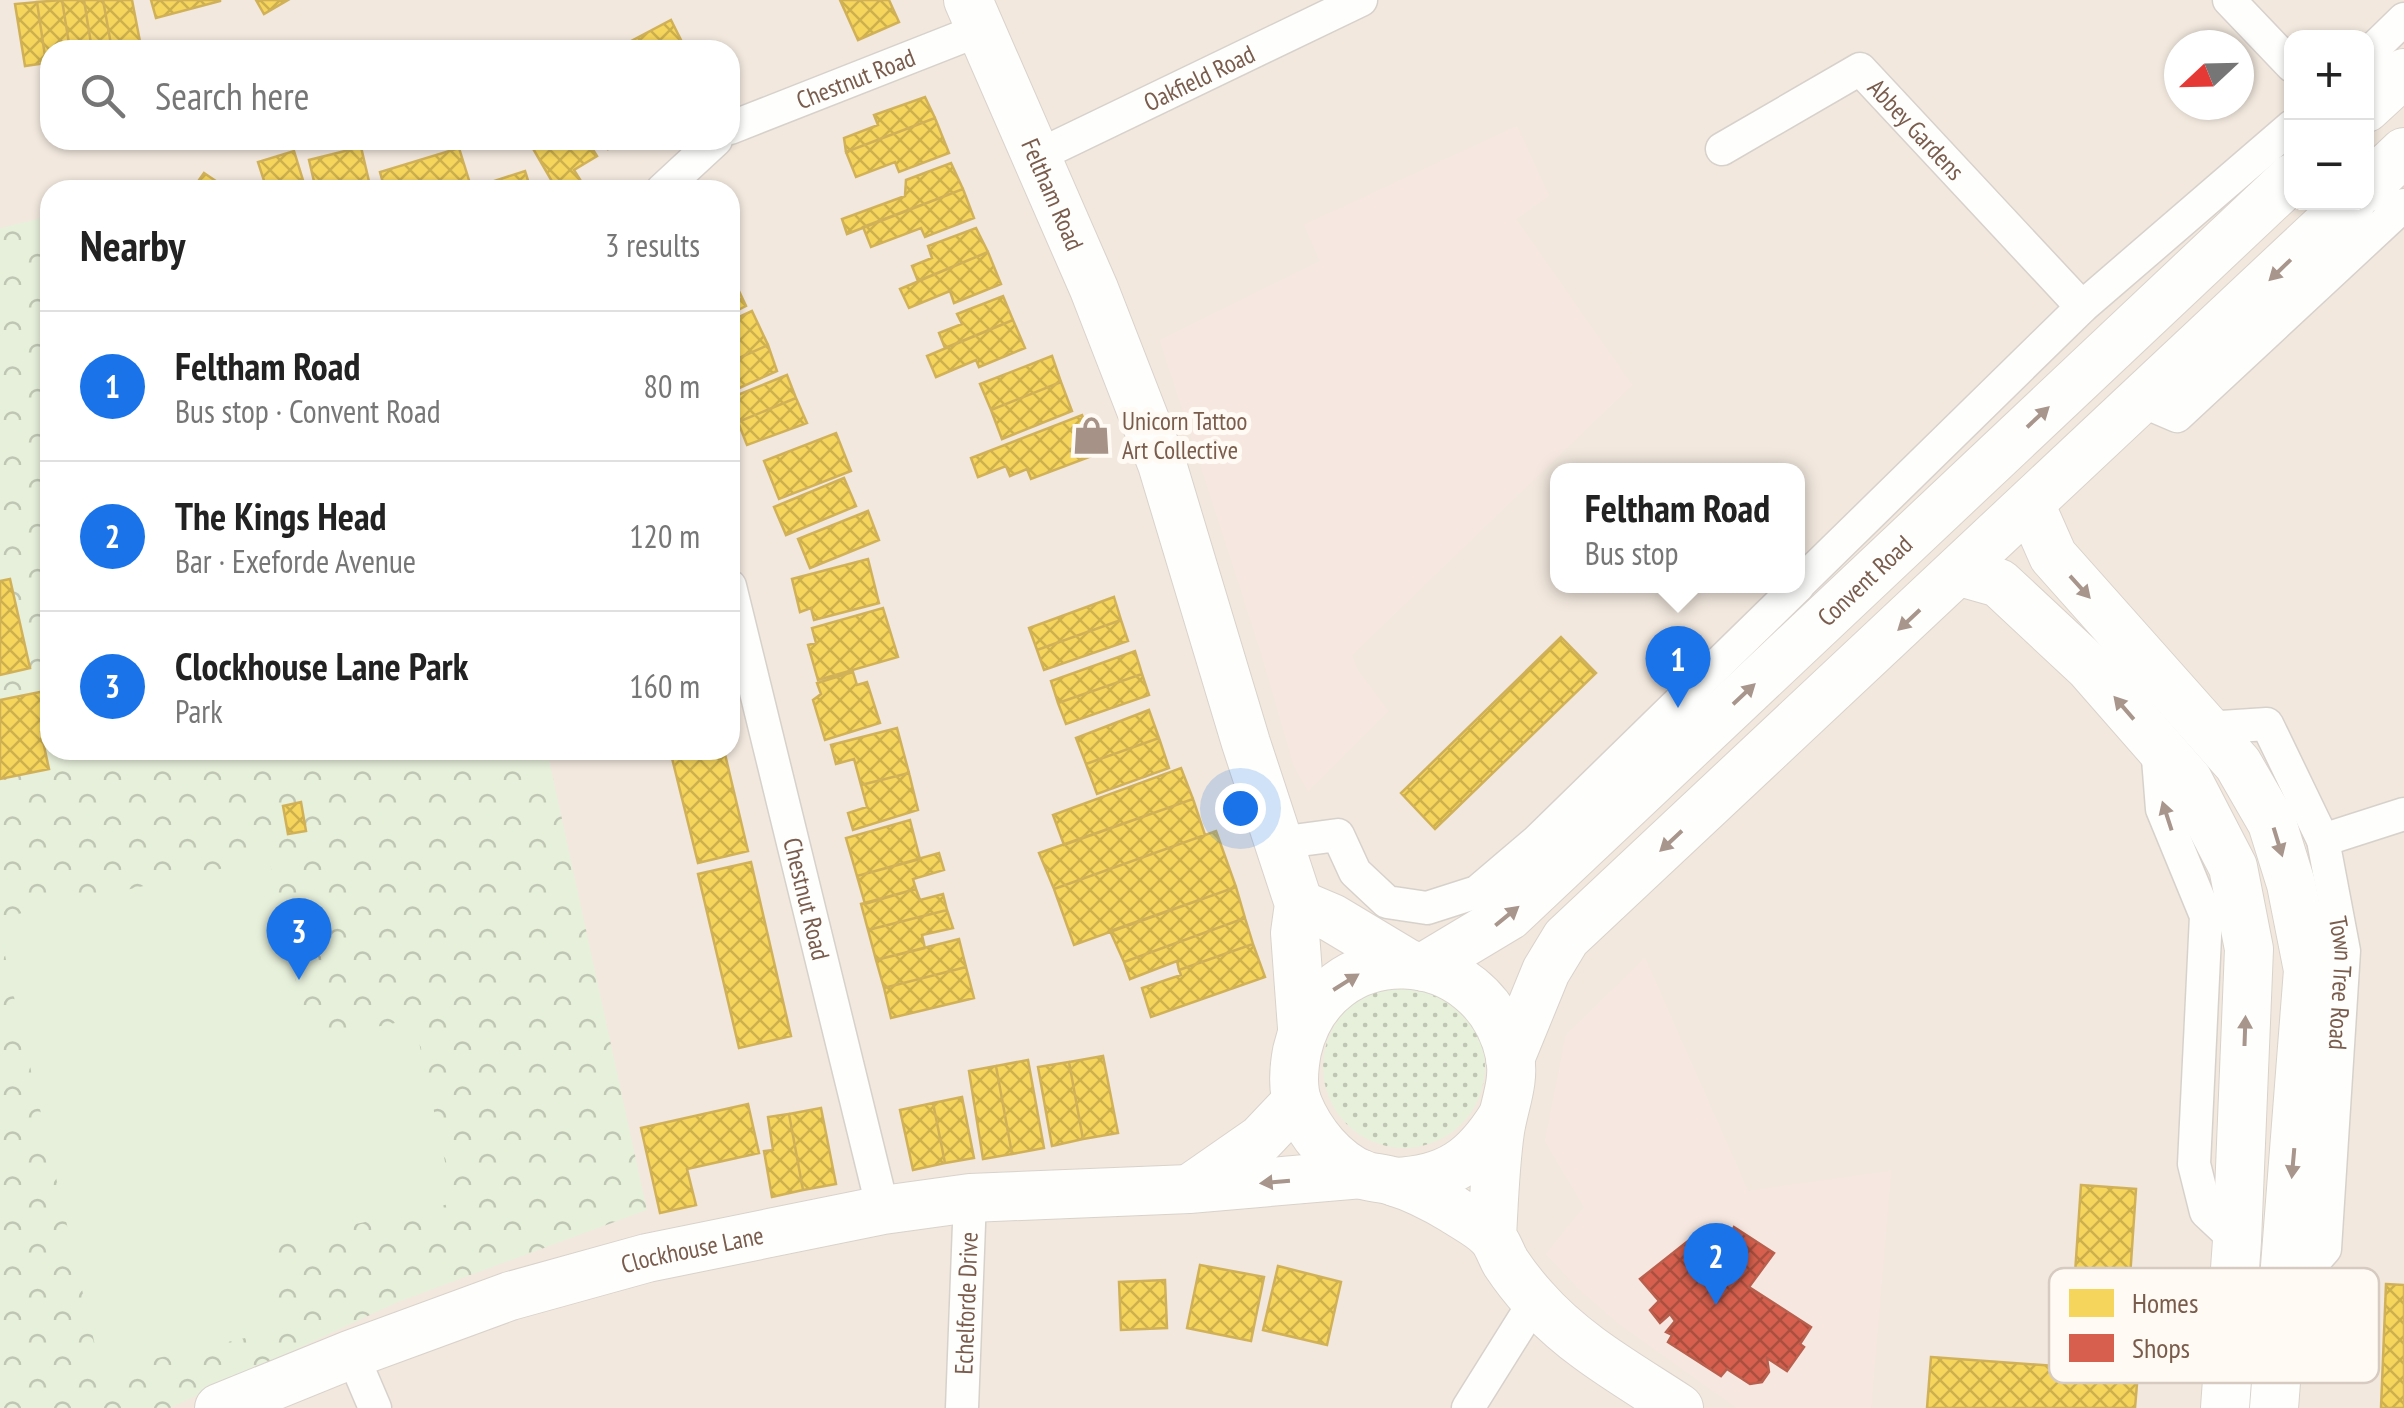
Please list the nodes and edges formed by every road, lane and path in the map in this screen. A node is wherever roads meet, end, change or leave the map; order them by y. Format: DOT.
graph roads {
  1 [pos="1362,0"];
  2 [pos="2229,0"];
  3 [pos="975,15"];
  4 [pos="2404,19"];
  5 [pos="2374,48"];
  6 [pos="2284,58"];
  7 [pos="2404,73"];
  8 [pos="2374,101"];
  9 [pos="740,123"];
  10 [pos="2284,133"];
  11 [pos="1722,149"];
  12 [pos="705,150"];
  13 [pos="2404,152"];
  14 [pos="1037,156"];
  15 [pos="673,180"];
  16 [pos="2374,180"];
  17 [pos="2284,186"];
  18 [pos="2404,206"];
  19 [pos="2343,210"];
  20 [pos="2082,307"];
  21 [pos="2142,401"];
  22 [pos="2030,504"];
  23 [pos="1960,572"];
  24 [pos="1805,578"];
  25 [pos="1790,593"];
  26 [pos="740,627"];
  27 [pos="2206,728"];
  28 [pos="2404,814"];
  29 [pos="2323,840"];
  30 [pos="1278,843"];
  31 [pos="1299,904"];
  32 [pos="1415,965"];
  33 [pos="1302,1028"];
  34 [pos="1510,1059"];
  35 [pos="1297,1102"];
  36 [pos="1502,1117"];
  37 [pos="1379,1178"];
  38 [pos="1189,1189"];
  39 [pos="970,1198"];
  40 [pos="883,1210"];
  41 [pos="1492,1237"];
  42 [pos="2234,1268"];
  43 [pos="2284,1268"];
  44 [pos="2309,1268"];
  45 [pos="1535,1301"];
  46 [pos="352,1354"];
  47 [pos="2227,1383"];
  48 [pos="2276,1383"];
  49 [pos="220,1408"];
  50 [pos="376,1408"];
  51 [pos="962,1408"];
  52 [pos="1468,1408"];
  53 [pos="1679,1408"];
  54 [pos="2225,1408"];
  55 [pos="2274,1408"];
  1 -- 14 [label="street, Oakfield Road"];
  2 -- 6 [label="street"];
  3 -- 9 [label="street, Chestnut Road"];
  3 -- 14 [label="main road, Feltham Road"];
  4 -- 5 [label="street"];
  7 -- 8 [label="main road"];
  10 -- 20 [label="street, Convent Road"];
  11 -- 20 [label="street, Abbey Gardens"];
  12 -- 15 [label="street"];
  13 -- 16 [label="main road"];
  14 -- 30 [label="main road, Feltham Road"];
  32 -- 17 [label="main road, Convent Road, one-way"];
  18 -- 21 [label="street"];
  19 -- 21 [label="main road, one-way"];
  20 -- 24 [label="street, Convent Road"];
  21 -- 22 [label="main road"];
  22 -- 23 [label="main road"];
  22 -- 27 [label="main road, Town Tree Road, one-way"];
  23 -- 34 [label="main road, one-way"];
  42 -- 23 [label="main road, one-way"];
  25 -- 30 [label="street, Convent Road"];
  26 -- 40 [label="street, Chestnut Road"];
  27 -- 29 [label="street, Town Tree Road"];
  27 -- 43 [label="main road, Town Tree Road, one-way"];
  28 -- 29 [label="street"];
  29 -- 44 [label="street, Town Tree Road"];
  30 -- 31 [label="main road, Feltham Road"];
  31 -- 32 [label="main road"];
  31 -- 33 [label="main road, Feltham Road"];
  33 -- 32 [label="main road, one-way"];
  32 -- 34 [label="main road"];
  33 -- 35 [label="main road"];
  34 -- 36 [label="main road"];
  35 -- 37 [label="main road"];
  35 -- 38 [label="main road"];
  36 -- 37 [label="main road"];
  36 -- 41 [label="main road"];
  37 -- 38 [label="main road, Clockhouse Lane, one-way"];
  37 -- 41 [label="main road"];
  38 -- 39 [label="main road, Clockhouse Lane"];
  39 -- 40 [label="main road, Clockhouse Lane"];
  39 -- 51 [label="street, Echelforde Drive"];
  40 -- 46 [label="main road, Clockhouse Lane"];
  41 -- 45 [label="main road"];
  45 -- 52 [label="street"];
  45 -- 53 [label="main road"];
  46 -- 49 [label="main road, Clockhouse Lane"];
  46 -- 50 [label="street"];
  54 -- 47 [label="main road, one-way"];
  48 -- 55 [label="main road, Town Tree Road"];
}
